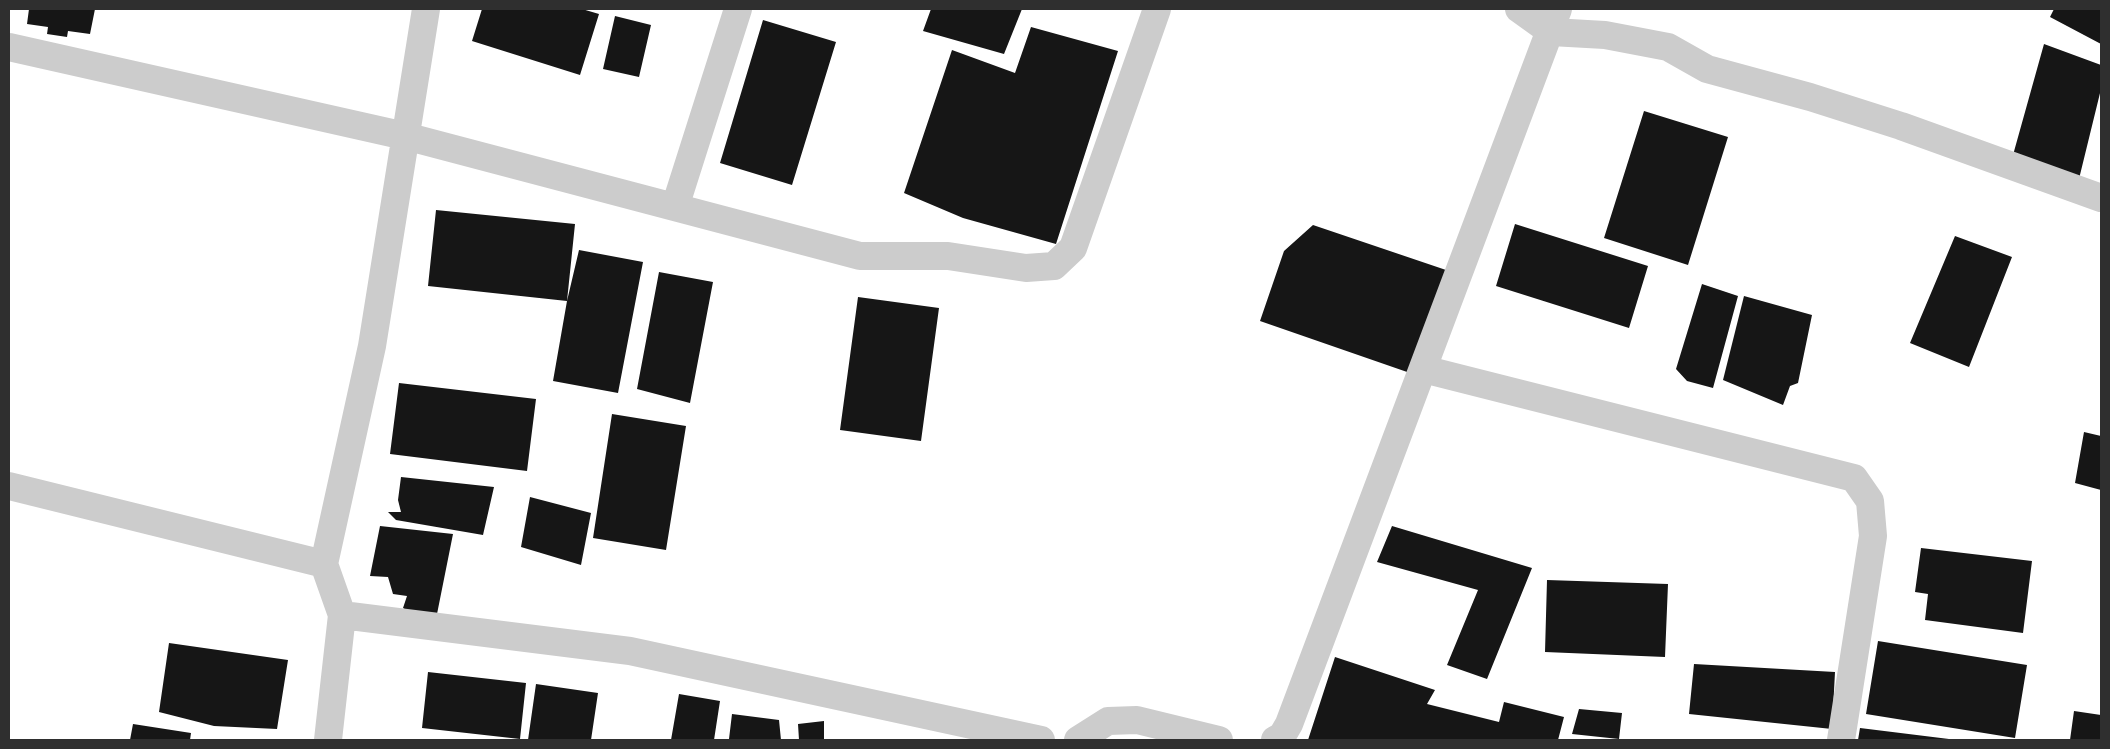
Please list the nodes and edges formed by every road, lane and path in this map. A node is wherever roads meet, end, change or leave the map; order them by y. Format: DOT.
graph roads {
  1 [pos="426,9"];
  2 [pos="738,9"];
  3 [pos="1157,9"];
  4 [pos="1519,9"];
  5 [pos="1554,20"];
  6 [pos="9,47"];
  7 [pos="405,136"];
  8 [pos="2101,198"];
  9 [pos="675,207"];
  10 [pos="1422,370"];
  11 [pos="9,486"];
  12 [pos="324,564"];
  13 [pos="342,614"];
  14 [pos="328,740"];
  15 [pos="1041,740"];
  16 [pos="1078,740"];
  17 [pos="1219,740"];
  18 [pos="1275,740"];
  19 [pos="1841,740"];
  1 -- 7 [label="street"];
  2 -- 9 [label="street"];
  3 -- 9 [label="street"];
  4 -- 5 [label="street"];
  5 -- 8 [label="street"];
  5 -- 10 [label="street"];
  6 -- 7 [label="street"];
  7 -- 9 [label="street"];
  7 -- 12 [label="street"];
  10 -- 18 [label="street"];
  10 -- 19 [label="street"];
  11 -- 12 [label="street"];
  12 -- 13 [label="street"];
  13 -- 14 [label="street"];
  13 -- 15 [label="street"];
  16 -- 17 [label="street"];
}
